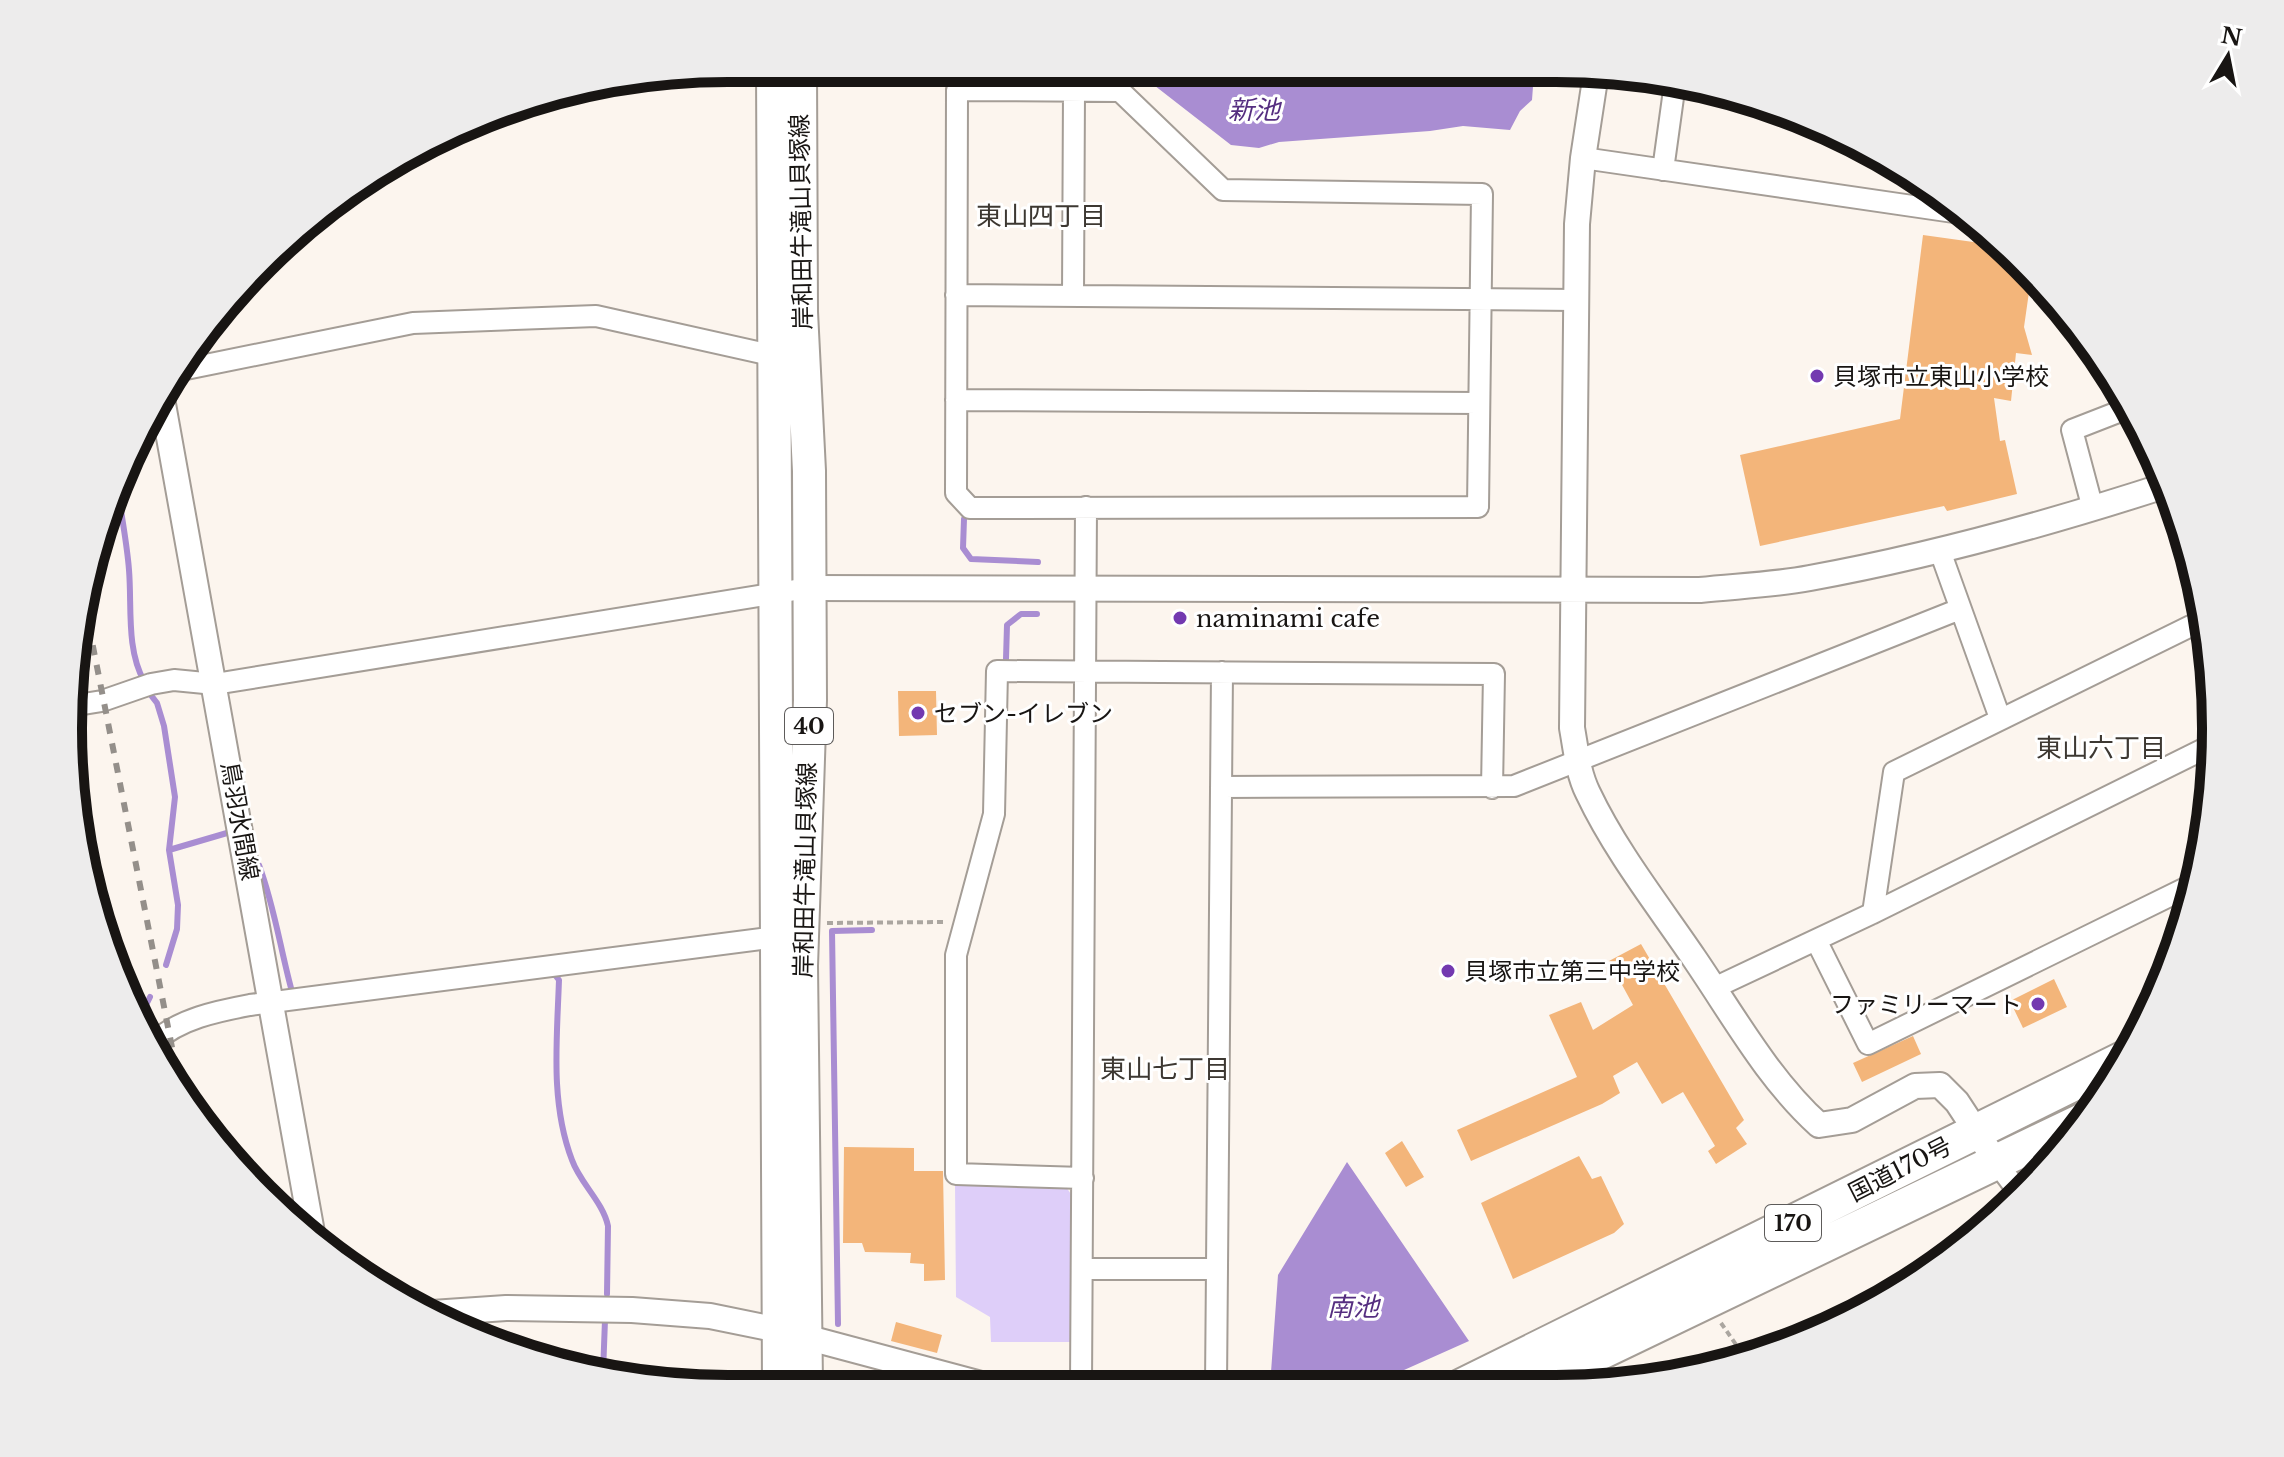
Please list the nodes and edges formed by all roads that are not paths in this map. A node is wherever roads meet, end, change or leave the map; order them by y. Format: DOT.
graph roads {
  1 [pos="773,82"];
  2 [pos="800,82"];
  3 [pos="1594,83"];
  4 [pos="1074,91"];
  5 [pos="1674,93"];
  6 [pos="1583,158"];
  7 [pos="1663,170"];
  8 [pos="1941,210"];
  9 [pos="956,295"];
  10 [pos="1073,296"];
  11 [pos="1481,299"];
  12 [pos="1575,300"];
  13 [pos="775,356"];
  14 [pos="192,368"];
  15 [pos="956,400"];
  16 [pos="1479,403"];
  17 [pos="2119,412"];
  18 [pos="165,413"];
  19 [pos="2156,489"];
  20 [pos="1086,507"];
  21 [pos="2093,509"];
  22 [pos="1940,551"];
  23 [pos="808,588"];
  24 [pos="1086,588"];
  25 [pos="1574,590"];
  26 [pos="776,594"];
  27 [pos="1960,609"];
  28 [pos="2193,625"];
  29 [pos="1086,671"];
  30 [pos="1222,672"];
  31 [pos="215,684"];
  32 [pos="83,704"];
  33 [pos="2000,718"];
  34 [pos="2201,750"];
  35 [pos="1577,760"];
  36 [pos="1221,787"];
  37 [pos="1492,788"];
  38 [pos="2181,890"];
  39 [pos="1873,913"];
  40 [pos="776,937"];
  41 [pos="1816,940"];
  42 [pos="1714,988"];
  43 [pos="272,1002"];
  44 [pos="161,1036"];
  45 [pos="2106,1067"];
  46 [pos="1977,1130"];
  47 [pos="2060,1132"];
  48 [pos="1997,1163"];
  49 [pos="1083,1178"];
  50 [pos="2014,1185"];
  51 [pos="310,1221"];
  52 [pos="1082,1269"];
  53 [pos="1217,1269"];
  54 [pos="451,1312"];
  55 [pos="792,1334"];
  56 [pos="1586,1361"];
  57 [pos="781,1375"];
  58 [pos="803,1375"];
  59 [pos="947,1375"];
  60 [pos="1081,1375"];
  61 [pos="1216,1375"];
  62 [pos="1484,1375"];
  63 [pos="1555,1375"];
  64 [pos="1562,1375"];
  1 -- 13 [label="main road, 岸和田牛滝山貝塚線 / 40"];
  2 -- 23 [label="main road, 岸和田牛滝山貝塚線 / 40"];
  3 -- 6 [label="street"];
  4 -- 9 [label="street"];
  4 -- 10 [label="street"];
  4 -- 11 [label="street"];
  5 -- 7 [label="street"];
  6 -- 7 [label="street"];
  6 -- 12 [label="street"];
  7 -- 8 [label="street"];
  9 -- 10 [label="street"];
  9 -- 15 [label="street"];
  10 -- 11 [label="street"];
  11 -- 12 [label="street"];
  11 -- 16 [label="street"];
  12 -- 25 [label="street"];
  13 -- 14 [label="street"];
  13 -- 26 [label="main road, 岸和田牛滝山貝塚線 / 40"];
  15 -- 16 [label="street"];
  15 -- 20 [label="street"];
  16 -- 20 [label="street"];
  17 -- 21 [label="street"];
  18 -- 31 [label="street, 鳥羽水間線"];
  19 -- 21 [label="street"];
  20 -- 24 [label="street"];
  21 -- 22 [label="street"];
  22 -- 25 [label="street"];
  22 -- 27 [label="street"];
  23 -- 24 [label="street"];
  23 -- 26 [label="street"];
  23 -- 55 [label="main road, 岸和田牛滝山貝塚線 / 40"];
  24 -- 25 [label="street"];
  24 -- 29 [label="street"];
  25 -- 35 [label="street"];
  26 -- 31 [label="street"];
  26 -- 40 [label="main road, 岸和田牛滝山貝塚線 / 40"];
  27 -- 33 [label="street"];
  27 -- 35 [label="street"];
  28 -- 33 [label="street"];
  29 -- 30 [label="street"];
  29 -- 49 [label="street"];
  29 -- 49 [label="street"];
  30 -- 36 [label="street"];
  30 -- 37 [label="street"];
  31 -- 32 [label="street"];
  31 -- 43 [label="street, 鳥羽水間線"];
  33 -- 39 [label="street"];
  34 -- 39 [label="street"];
  35 -- 37 [label="street"];
  35 -- 42 [label="street"];
  36 -- 37 [label="street"];
  36 -- 53 [label="street"];
  38 -- 41 [label="street"];
  39 -- 41 [label="street"];
  40 -- 43 [label="street"];
  40 -- 55 [label="main road, 岸和田牛滝山貝塚線 / 40"];
  41 -- 42 [label="street"];
  42 -- 46 [label="street"];
  43 -- 44 [label="street"];
  43 -- 51 [label="street, 鳥羽水間線"];
  45 -- 46 [label="highway, 国道170号 / 170"];
  46 -- 48 [label="street"];
  46 -- 62 [label="highway, 国道170号 / 170"];
  47 -- 48 [label="highway, 国道170号 / 170"];
  48 -- 50 [label="street"];
  48 -- 56 [label="highway, 国道170号 / 170"];
  49 -- 52 [label="street"];
  52 -- 53 [label="street"];
  52 -- 60 [label="street"];
  53 -- 61 [label="street"];
  54 -- 55 [label="street"];
  55 -- 57 [label="main road, 岸和田牛滝山貝塚線 / 40"];
  55 -- 58 [label="main road, 岸和田牛滝山貝塚線 / 40"];
  55 -- 59 [label="street"];
  56 -- 63 [label="highway, 国道170号 / 170"];
  56 -- 64 [label="highway"];
}
